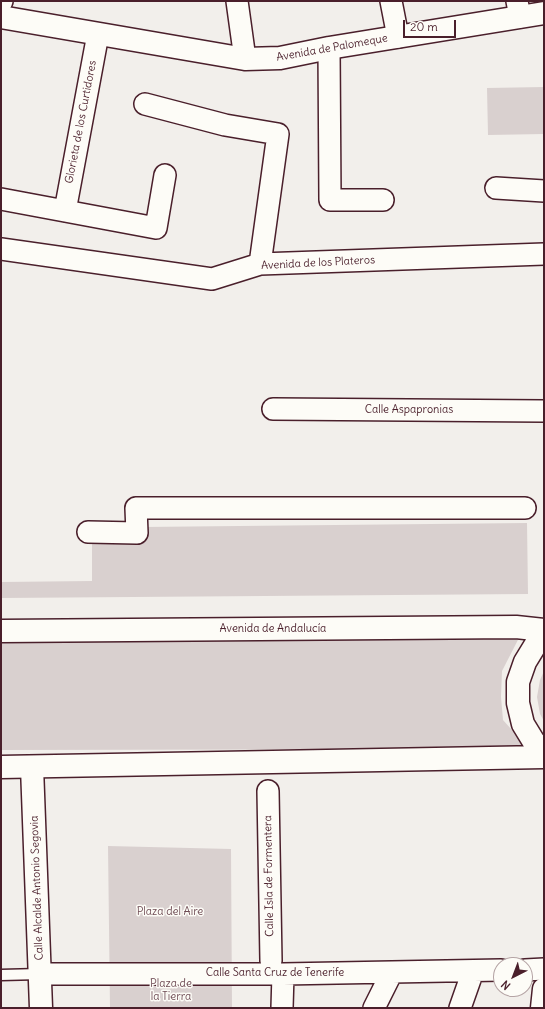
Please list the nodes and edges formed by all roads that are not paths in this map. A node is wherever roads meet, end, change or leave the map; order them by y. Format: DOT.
graph roads {
  1 [pos="237,1"];
  2 [pos="392,1"];
  3 [pos="518,9"];
  4 [pos="544,13"];
  5 [pos="1,18"];
  6 [pos="98,34"];
  7 [pos="398,37"];
  8 [pos="329,48"];
  9 [pos="245,59"];
  10 [pos="145,104"];
  11 [pos="165,175"];
  12 [pos="496,188"];
  13 [pos="544,192"];
  14 [pos="1,199"];
  15 [pos="383,200"];
  16 [pos="65,211"];
  17 [pos="1,249"];
  18 [pos="544,254"];
  19 [pos="260,264"];
  20 [pos="273,409"];
  21 [pos="544,411"];
  22 [pos="525,508"];
  23 [pos="88,532"];
  24 [pos="544,630"];
  25 [pos="1,631"];
  26 [pos="544,638"];
  27 [pos="544,751"];
  28 [pos="544,757"];
  29 [pos="1,767"];
  30 [pos="32,767"];
  31 [pos="268,791"];
  32 [pos="277,968"];
  33 [pos="544,969"];
  34 [pos="493,970"];
  35 [pos="533,970"];
  36 [pos="473,971"];
  37 [pos="392,972"];
  38 [pos="40,974"];
  39 [pos="1,975"];
  40 [pos="544,989"];
  41 [pos="41,1008"];
  42 [pos="282,1008"];
  43 [pos="374,1008"];
  44 [pos="460,1008"];
  45 [pos="542,1008"];
  1 -- 9 [label="street"];
  2 -- 7 [label="street"];
  3 -- 4 [label="main road, Avenida de Palomeque"];
  3 -- 7 [label="main road, Avenida de Palomeque"];
  5 -- 6 [label="main road, Avenida de Palomeque"];
  6 -- 9 [label="main road, Avenida de Palomeque"];
  6 -- 16 [label="street, Glorieta de los Curtidores"];
  7 -- 8 [label="main road, Avenida de Palomeque"];
  8 -- 9 [label="main road, Avenida de Palomeque"];
  8 -- 15 [label="street"];
  10 -- 19 [label="street"];
  11 -- 16 [label="street"];
  12 -- 13 [label="street"];
  14 -- 16 [label="street"];
  17 -- 19 [label="street, Avenida de los Plateros"];
  18 -- 19 [label="street, Avenida de los Plateros"];
  20 -- 21 [label="street, Calle Aspapronias"];
  22 -- 23 [label="street"];
  24 -- 25 [label="main road, Avenida de Andalucía"];
  26 -- 27 [label="main road"];
  28 -- 30 [label="main road"];
  29 -- 30 [label="main road"];
  30 -- 38 [label="main road, Calle Alcalde Antonio Segovia"];
  31 -- 32 [label="street, Calle Isla de Formentera"];
  32 -- 37 [label="street, Calle Santa Cruz de Tenerife"];
  32 -- 38 [label="street, Calle Santa Cruz de Tenerife"];
  32 -- 42 [label="street, Calle Isla de Formentera"];
  33 -- 35 [label="street"];
  34 -- 36 [label="street, Calle Santa Cruz de Tenerife"];
  36 -- 37 [label="street, Calle Santa Cruz de Tenerife"];
  36 -- 44 [label="street"];
  37 -- 43 [label="street"];
  38 -- 39 [label="lane, Calle Santa Cruz de Tenerife"];
  38 -- 41 [label="main road, Calle Alcalde Antonio Segovia"];
  40 -- 45 [label="main road"];
}
